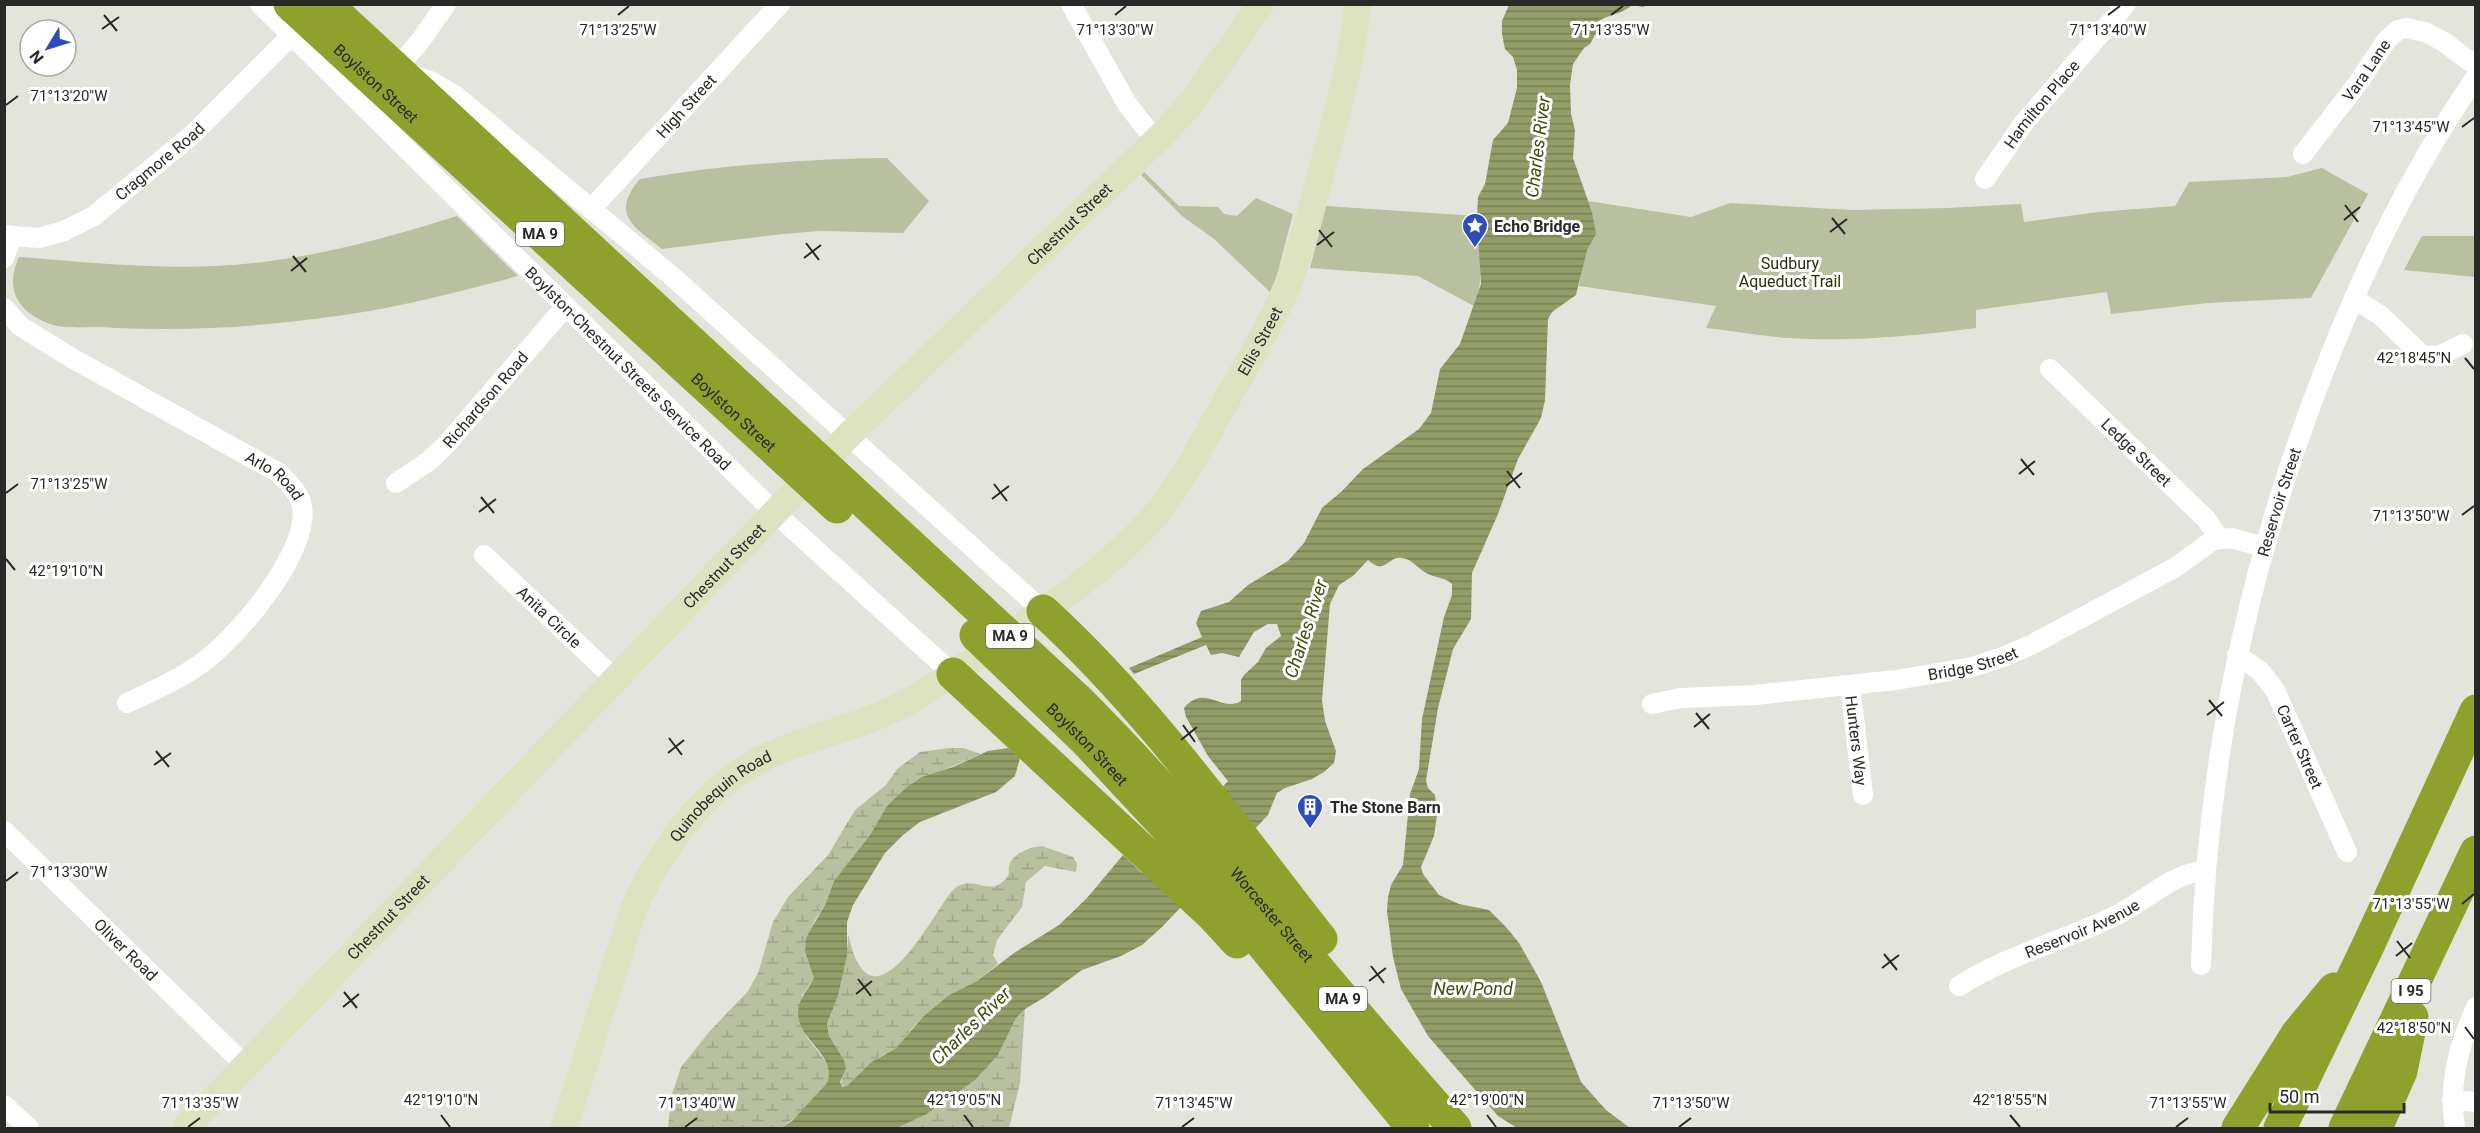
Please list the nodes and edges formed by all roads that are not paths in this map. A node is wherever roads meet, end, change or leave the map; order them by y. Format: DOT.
graph roads {
  1 [pos="260,4"];
  2 [pos="290,4"];
  3 [pos="326,4"];
  4 [pos="446,4"];
  5 [pos="780,4"];
  6 [pos="1071,4"];
  7 [pos="1261,4"];
  8 [pos="1358,4"];
  9 [pos="2126,4"];
  10 [pos="290,37"];
  11 [pos="2475,66"];
  12 [pos="396,69"];
  13 [pos="2475,77"];
  14 [pos="1156,141"];
  15 [pos="2302,154"];
  16 [pos="1985,179"];
  17 [pos="591,209"];
  18 [pos="8,236"];
  19 [pos="4,258"];
  20 [pos="2354,299"];
  21 [pos="566,306"];
  22 [pos="4,308"];
  23 [pos="2463,344"];
  24 [pos="2050,369"];
  25 [pos="848,436"];
  26 [pos="796,455"];
  27 [pos="396,483"];
  28 [pos="774,512"];
  29 [pos="2219,538"];
  30 [pos="2264,548"];
  31 [pos="484,555"];
  32 [pos="1043,611"];
  33 [pos="2237,655"];
  34 [pos="953,674"];
  35 [pos="615,679"];
  36 [pos="1850,685"];
  37 [pos="126,703"];
  38 [pos="1652,704"];
  39 [pos="2475,711"];
  40 [pos="1863,795"];
  41 [pos="1185,809"];
  42 [pos="4,831"];
  43 [pos="2347,852"];
  44 [pos="2475,852"];
  45 [pos="2205,871"];
  46 [pos="1225,877"];
  47 [pos="2367,948"];
  48 [pos="2201,965"];
  49 [pos="2421,969"];
  50 [pos="1959,986"];
  51 [pos="2475,1007"];
  52 [pos="246,1066"];
  53 [pos="2452,1100"];
  54 [pos="2475,1102"];
  55 [pos="4,1105"];
  56 [pos="28,1128"];
  57 [pos="186,1128"];
  58 [pos="564,1128"];
  59 [pos="1392,1128"];
  60 [pos="1413,1128"];
  61 [pos="1455,1128"];
  62 [pos="2238,1128"];
  63 [pos="2280,1128"];
  64 [pos="2345,1128"];
  65 [pos="2376,1128"];
  66 [pos="2455,1128"];
  1 -- 10 [label="street, Boylston-Chestnut Streets Service Road"];
  2 -- 26 [label="highway, Boylston Street / MA 9"];
  3 -- 12 [label="highway, Boylston Street / MA 9"];
  4 -- 12 [label="street"];
  5 -- 17 [label="street, High Street"];
  6 -- 14 [label="street"];
  7 -- 14 [label="main road, Chestnut Street"];
  8 -- 32 [label="main road, Ellis Street"];
  9 -- 16 [label="street, Hamilton Place"];
  10 -- 18 [label="street, Cragmore Road"];
  10 -- 21 [label="street, Boylston-Chestnut Streets Service Road"];
  11 -- 15 [label="street, Vara Lane"];
  12 -- 17 [label="street"];
  12 -- 26 [label="highway, Boylston Street / MA 9"];
  13 -- 20 [label="street, Reservoir Street"];
  14 -- 25 [label="main road, Chestnut Street"];
  17 -- 25 [label="street"];
  18 -- 19 [label="street"];
  20 -- 23 [label="street"];
  20 -- 30 [label="street, Reservoir Street"];
  21 -- 27 [label="street, Richardson Road"];
  21 -- 28 [label="street, Boylston-Chestnut Streets Service Road"];
  22 -- 37 [label="street, Arlo Road"];
  24 -- 29 [label="street, Ledge Street"];
  25 -- 28 [label="main road, Chestnut Street"];
  25 -- 32 [label="street"];
  26 -- 41 [label="highway, Boylston Street / MA 9"];
  28 -- 34 [label="street, Boylston-Chestnut Streets Service Road"];
  28 -- 35 [label="main road, Chestnut Street"];
  29 -- 30 [label="street"];
  29 -- 36 [label="street, Bridge Street"];
  30 -- 33 [label="street, Reservoir Street"];
  31 -- 35 [label="street, Anita Circle"];
  32 -- 34 [label="main road, Quinobequin Road"];
  32 -- 41 [label="highway"];
  33 -- 43 [label="street, Carter Street"];
  33 -- 45 [label="street, Reservoir Street"];
  34 -- 46 [label="highway"];
  34 -- 58 [label="main road, Quinobequin Road"];
  35 -- 52 [label="main road, Chestnut Street"];
  36 -- 38 [label="street, Bridge Street"];
  36 -- 40 [label="street, Hunters Way"];
  39 -- 47 [label="highway"];
  41 -- 46 [label="highway, Worcester Street / MA 9"];
  42 -- 52 [label="street, Oliver Road"];
  44 -- 49 [label="highway, I 95"];
  45 -- 48 [label="street, Reservoir Street"];
  45 -- 50 [label="street, Reservoir Avenue"];
  46 -- 59 [label="highway"];
  46 -- 60 [label="highway, Worcester Street / MA 9"];
  46 -- 61 [label="highway"];
  47 -- 62 [label="highway"];
  47 -- 63 [label="highway"];
  49 -- 64 [label="highway, I 95"];
  49 -- 65 [label="highway"];
  51 -- 53 [label="street"];
  52 -- 57 [label="main road, Chestnut Street"];
  53 -- 54 [label="street"];
  53 -- 66 [label="street"];
  55 -- 56 [label="street"];
}
